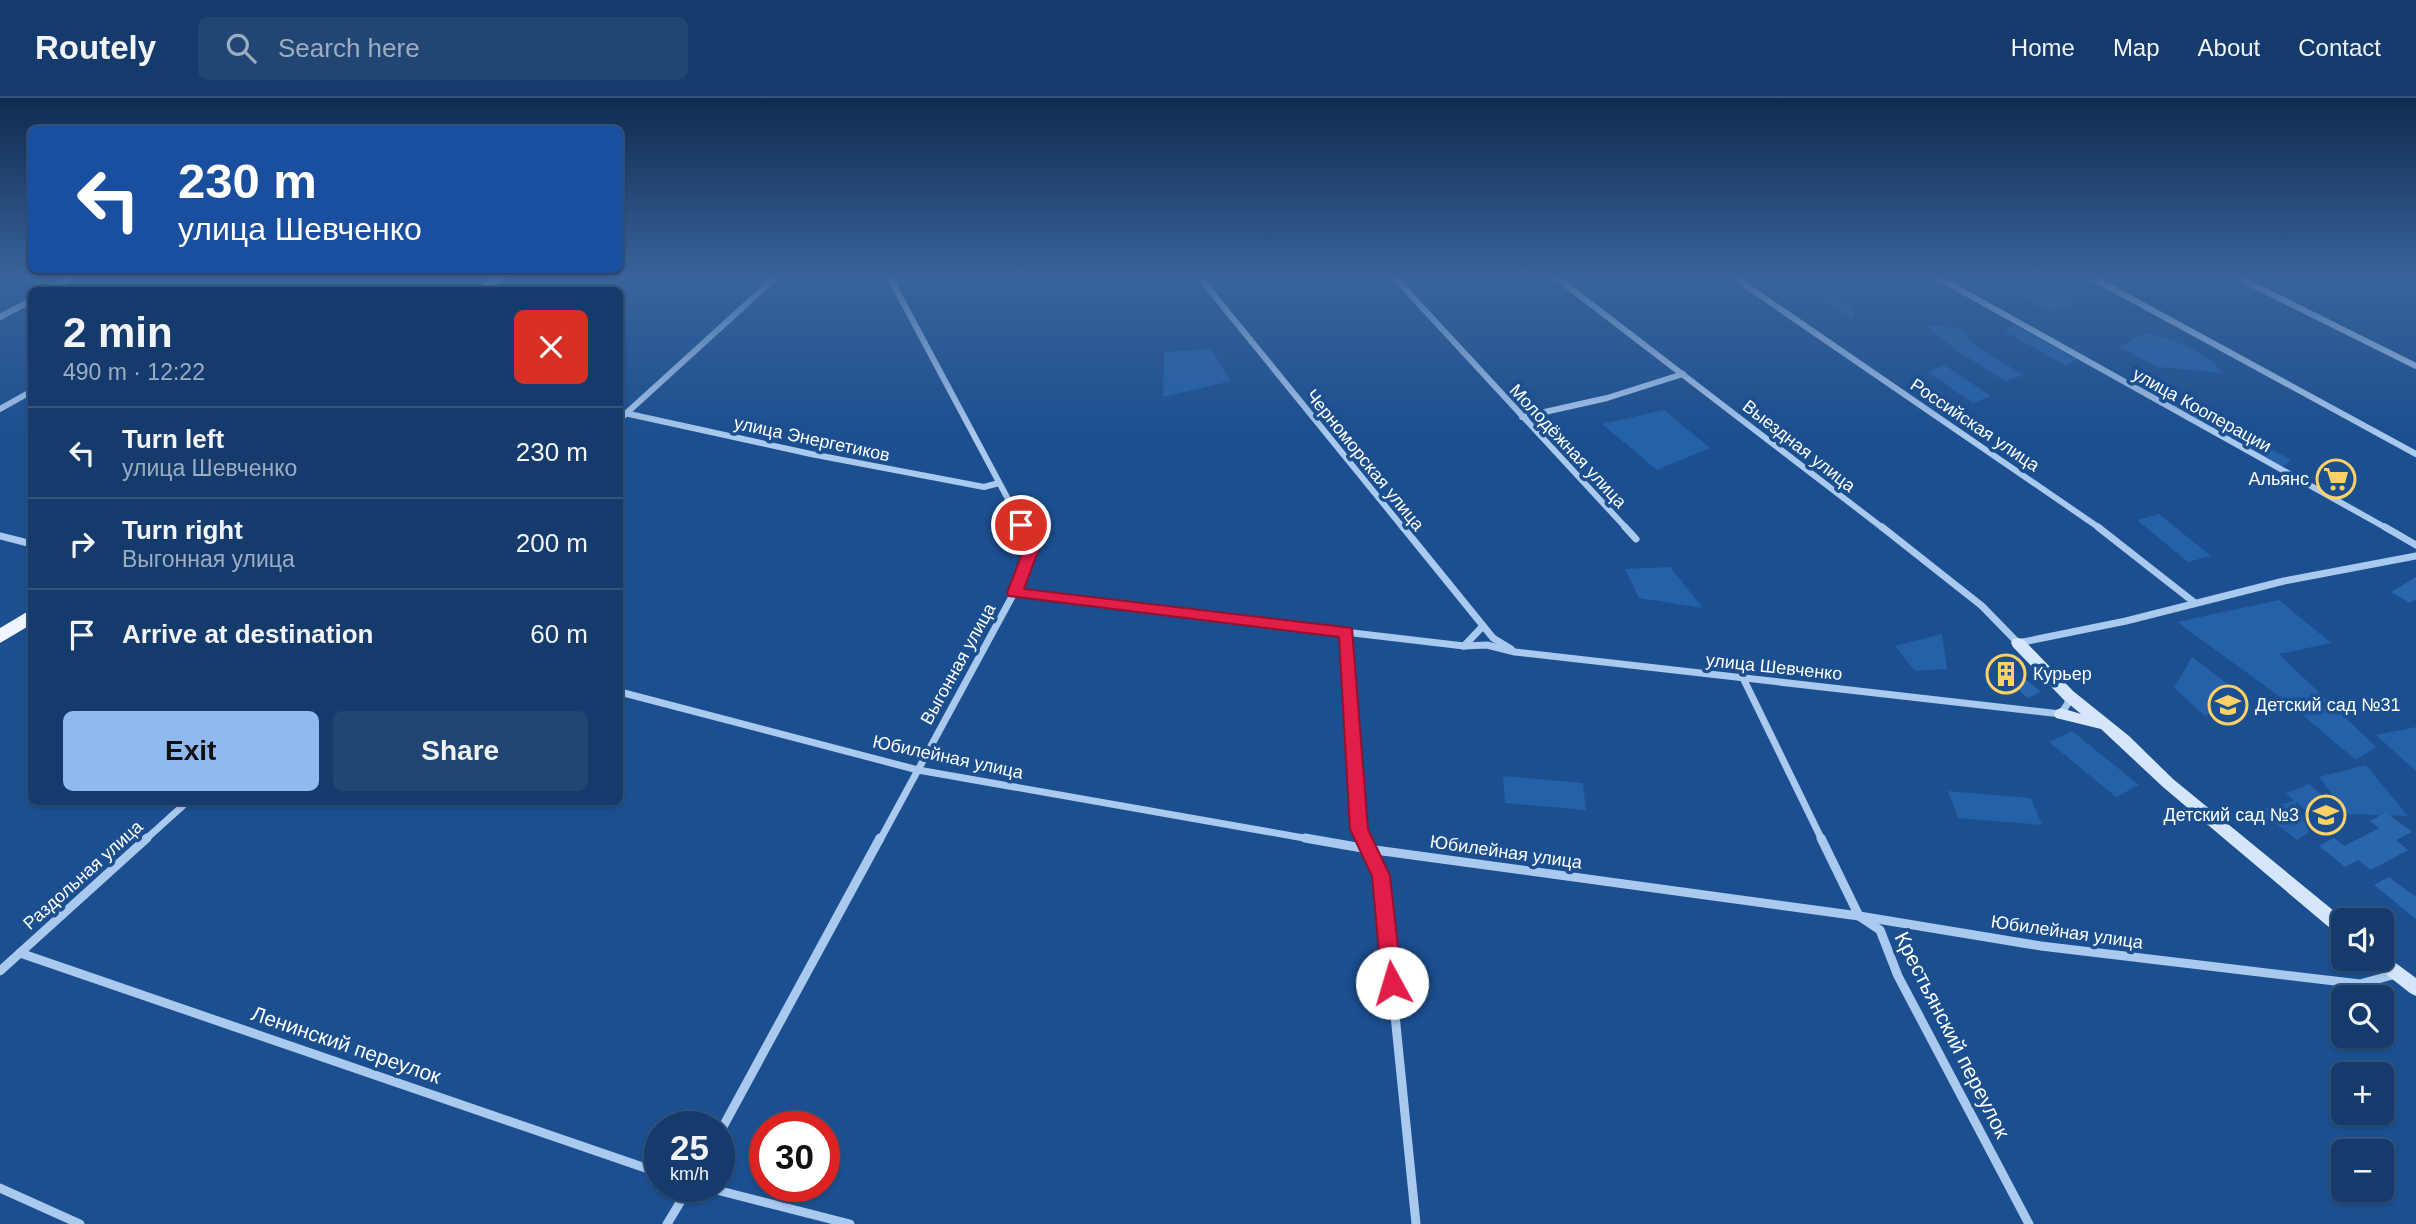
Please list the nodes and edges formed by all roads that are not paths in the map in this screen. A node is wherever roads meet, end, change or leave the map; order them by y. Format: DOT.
graph roads {
  1 [pos="716,331"];
  2 [pos="918,331"];
  3 [pos="1243,331"];
  4 [pos="1443,331"];
  5 [pos="1626,331"];
  6 [pos="1812,331"];
  7 [pos="2033,331"];
  8 [pos="2189,331"];
  9 [pos="2345,331"];
  10 [pos="2416,366"];
  11 [pos="1683,374"];
  12 [pos="28,393"];
  13 [pos="0,409"];
  14 [pos="623,413"];
  15 [pos="1522,417"];
  16 [pos="2416,454"];
  17 [pos="999,483"];
  18 [pos="0,536"];
  19 [pos="1636,540"];
  20 [pos="28,543"];
  21 [pos="2416,545"];
  22 [pos="2416,556"];
  23 [pos="1014,593"];
  24 [pos="2195,603"];
  25 [pos="28,618"];
  26 [pos="1483,626"];
  27 [pos="1347,632"];
  28 [pos="0,637"];
  29 [pos="2018,643"];
  30 [pos="1465,646"];
  31 [pos="1515,652"];
  32 [pos="1744,680"];
  33 [pos="623,693"];
  34 [pos="2068,695"];
  35 [pos="2061,713"];
  36 [pos="2108,727"];
  37 [pos="918,770"];
  38 [pos="184,805"];
  39 [pos="1368,849"];
  40 [pos="1859,916"];
  41 [pos="2331,919"];
  42 [pos="20,953"];
  43 [pos="0,971"];
  44 [pos="2394,971"];
  45 [pos="2397,973"];
  46 [pos="2416,988"];
  47 [pos="732,1111"];
  48 [pos="644,1168"];
  49 [pos="0,1188"];
  50 [pos="735,1195"];
  51 [pos="680,1202"];
  52 [pos="80,1224"];
  53 [pos="667,1224"];
  54 [pos="850,1224"];
  55 [pos="1416,1224"];
  56 [pos="2029,1224"];
  1 -- 14 [label="street"];
  2 -- 17 [label="street, Выгонная улица"];
  3 -- 26 [label="street, Черноморская улица"];
  4 -- 15 [label="street, Молодёжная улица"];
  5 -- 11 [label="street, Выездная улица"];
  6 -- 24 [label="street, Российская улица"];
  7 -- 21 [label="street, улица Кооперации"];
  8 -- 16 [label="street"];
  9 -- 10 [label="street"];
  11 -- 15 [label="street"];
  11 -- 29 [label="street, Выездная улица"];
  12 -- 13 [label="street"];
  14 -- 17 [label="street, улица Энергетиков"];
  15 -- 19 [label="street, Молодёжная улица"];
  17 -- 23 [label="street, Выгонная улица"];
  18 -- 20 [label="street"];
  22 -- 24 [label="street"];
  23 -- 27 [label="street, улица Шевченко"];
  23 -- 37 [label="street, Выгонная улица"];
  24 -- 29 [label="street"];
  25 -- 28 [label="main road"];
  26 -- 30 [label="street"];
  26 -- 31 [label="street, Черноморская улица"];
  27 -- 30 [label="street, улица Шевченко"];
  27 -- 39 [label="street"];
  29 -- 34 [label="street"];
  30 -- 31 [label="street, улица Шевченко"];
  31 -- 32 [label="street, улица Шевченко"];
  32 -- 35 [label="street, улица Шевченко"];
  32 -- 40 [label="street, Крестьянский переулок"];
  33 -- 37 [label="street, Юбилейная улица"];
  34 -- 35 [label="street"];
  34 -- 36 [label="street"];
  35 -- 36 [label="street"];
  36 -- 41 [label="street"];
  37 -- 39 [label="street, Юбилейная улица"];
  37 -- 47 [label="street, Выгонная улица"];
  38 -- 42 [label="street, Раздольная улица"];
  39 -- 40 [label="street, Юбилейная улица"];
  39 -- 55 [label="street"];
  40 -- 45 [label="street, Юбилейная улица"];
  40 -- 56 [label="street, Крестьянский переулок"];
  42 -- 43 [label="street, Раздольная улица"];
  42 -- 48 [label="street, Ленинский переулок"];
  44 -- 45 [label="street"];
  45 -- 46 [label="street"];
  49 -- 52 [label="street"];
  50 -- 54 [label="street"];
  51 -- 53 [label="street"];
}
